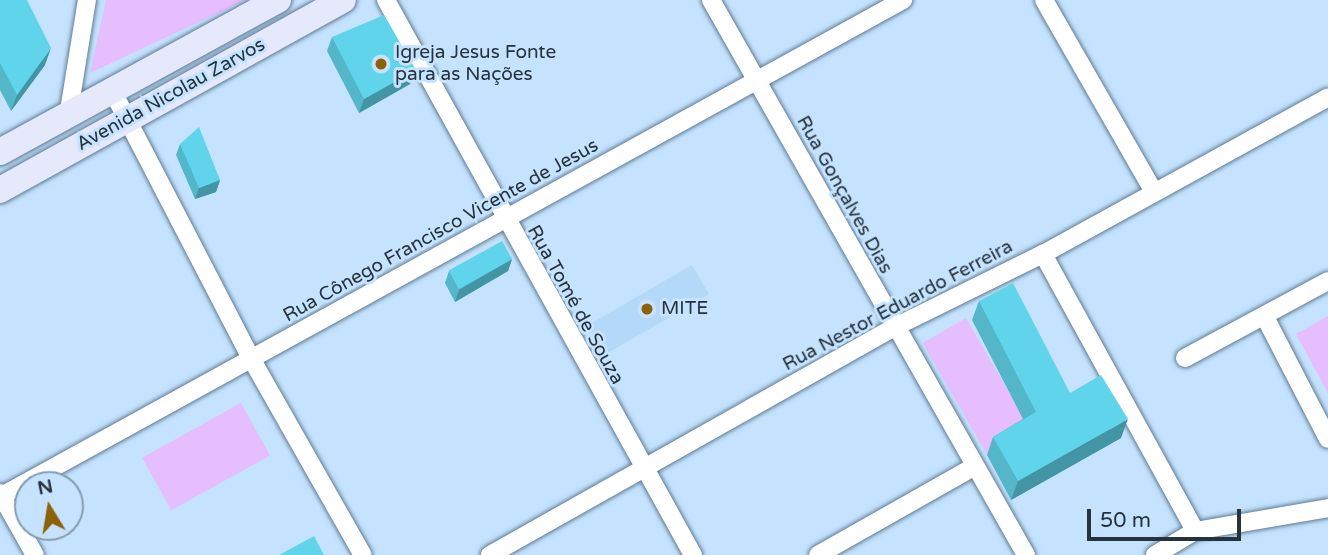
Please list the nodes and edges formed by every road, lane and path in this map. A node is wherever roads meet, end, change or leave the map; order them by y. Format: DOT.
graph roads {
  1 [pos="87,0"];
  2 [pos="278,0"];
  3 [pos="343,0"];
  4 [pos="386,0"];
  5 [pos="711,0"];
  6 [pos="902,0"];
  7 [pos="1044,0"];
  8 [pos="756,81"];
  9 [pos="113,92"];
  10 [pos="1328,97"];
  11 [pos="68,117"];
  12 [pos="128,120"];
  13 [pos="0,152"];
  14 [pos="0,190"];
  15 [pos="1154,192"];
  16 [pos="503,220"];
  17 [pos="1042,254"];
  18 [pos="1328,281"];
  19 [pos="1265,317"];
  20 [pos="895,327"];
  21 [pos="1185,358"];
  22 [pos="252,360"];
  23 [pos="1328,439"];
  24 [pos="975,466"];
  25 [pos="643,470"];
  26 [pos="1,495"];
  27 [pos="1328,508"];
  28 [pos="1195,531"];
  29 [pos="35,555"];
  30 [pos="363,555"];
  31 [pos="490,555"];
  32 [pos="693,555"];
  33 [pos="818,555"];
  34 [pos="1026,555"];
  35 [pos="1155,555"];
  1 -- 11 [label="street"];
  2 -- 9 [label="main road, Avenida Nicolau Zarvos"];
  3 -- 12 [label="main road, Avenida Nicolau Zarvos"];
  4 -- 16 [label="street, Rua Tomé de Souza"];
  5 -- 8 [label="street, Rua Gonçalves Dias"];
  6 -- 8 [label="street, Rua Cônego Francisco Vicente de Jesus"];
  7 -- 15 [label="street"];
  8 -- 16 [label="street, Rua Cônego Francisco Vicente de Jesus"];
  8 -- 20 [label="street, Rua Gonçalves Dias"];
  9 -- 11 [label="main road, Avenida Nicolau Zarvos"];
  9 -- 12 [label="street"];
  10 -- 15 [label="street, Rua Nestor Eduardo Ferreira"];
  11 -- 13 [label="main road, Avenida Nicolau Zarvos"];
  12 -- 14 [label="main road, Avenida Nicolau Zarvos"];
  12 -- 22 [label="street"];
  15 -- 17 [label="street, Rua Nestor Eduardo Ferreira"];
  16 -- 22 [label="street, Rua Cônego Francisco Vicente de Jesus"];
  16 -- 25 [label="street, Rua Tomé de Souza"];
  17 -- 20 [label="street, Rua Nestor Eduardo Ferreira"];
  17 -- 28 [label="street"];
  18 -- 19 [label="street"];
  19 -- 21 [label="street"];
  19 -- 23 [label="street"];
  20 -- 24 [label="street, Rua Gonçalves Dias"];
  20 -- 25 [label="street, Rua Nestor Eduardo Ferreira"];
  22 -- 26 [label="street, Rua Cônego Francisco Vicente de Jesus"];
  22 -- 30 [label="street"];
  24 -- 33 [label="street"];
  24 -- 34 [label="street, Rua Gonçalves Dias"];
  25 -- 31 [label="street, Rua Nestor Eduardo Ferreira"];
  25 -- 32 [label="street, Rua Tomé de Souza"];
  26 -- 29 [label="street"];
  27 -- 28 [label="street"];
  28 -- 35 [label="street"];
}
